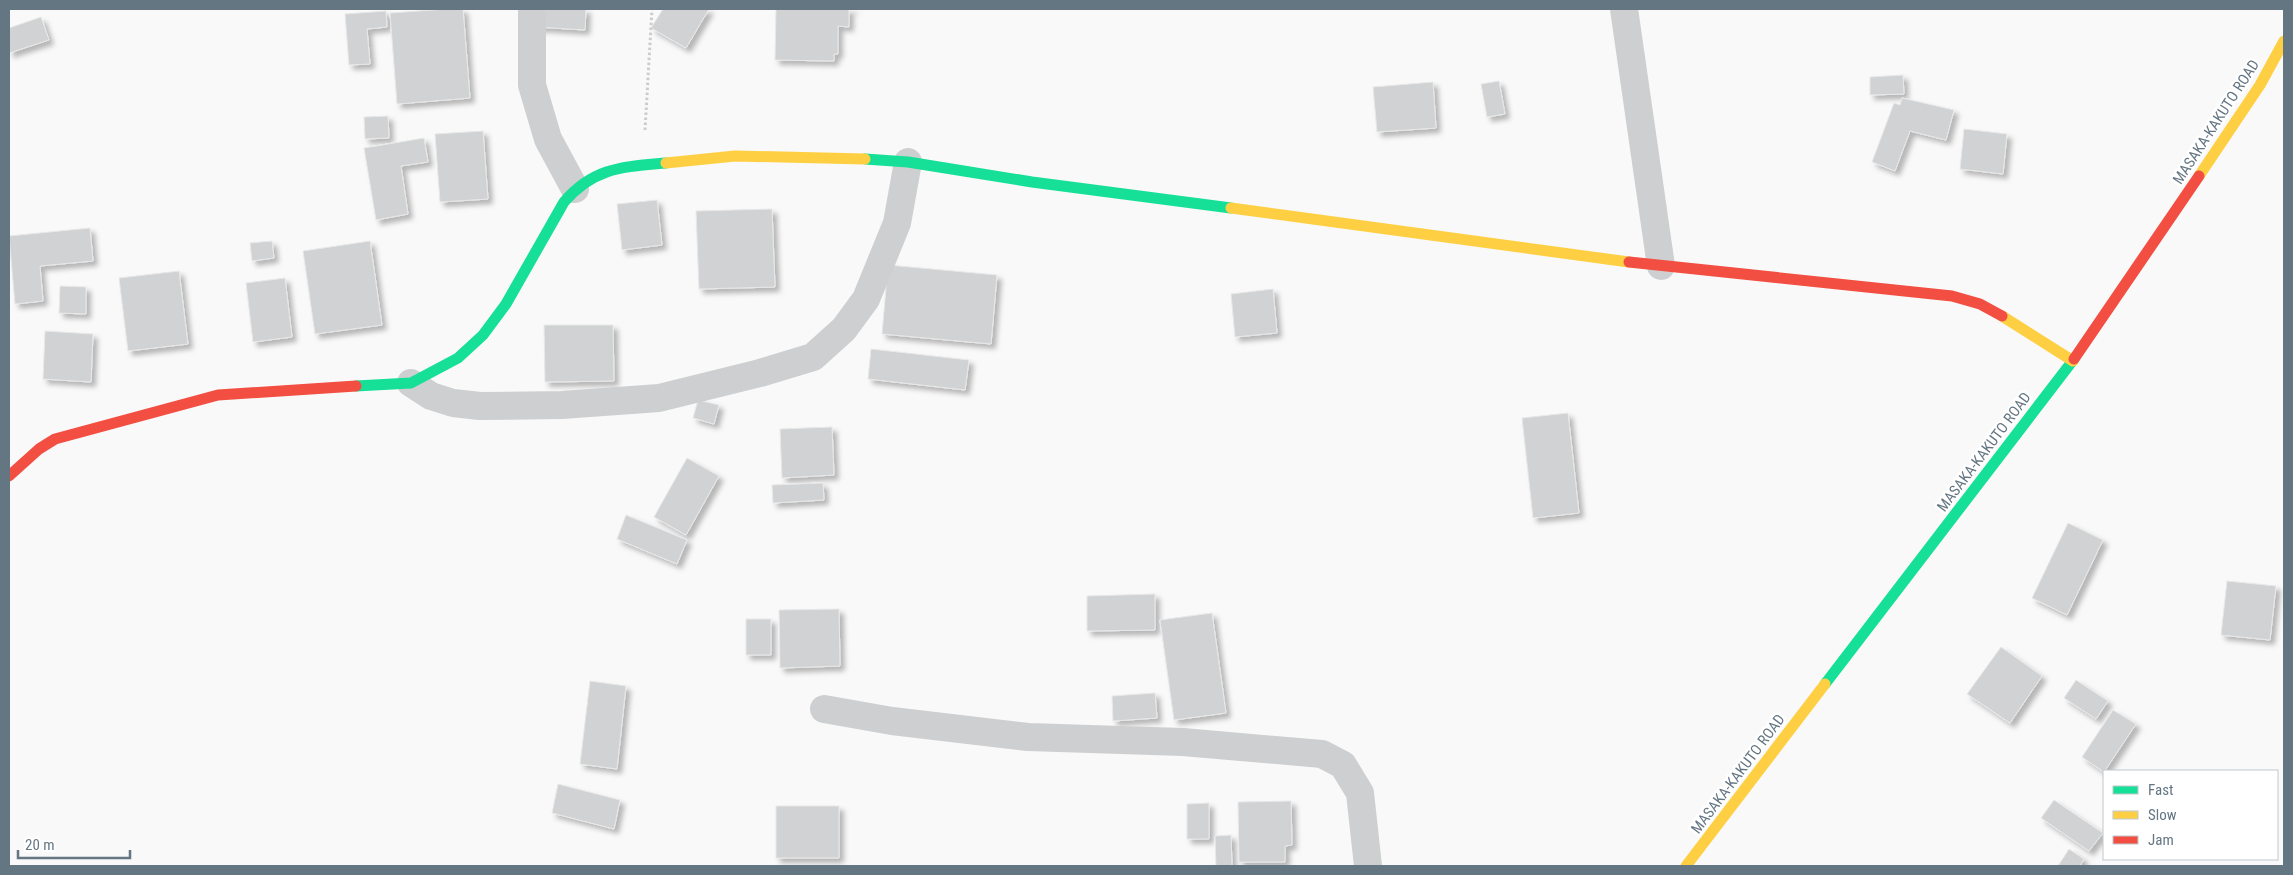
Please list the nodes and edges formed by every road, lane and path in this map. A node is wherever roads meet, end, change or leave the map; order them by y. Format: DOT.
graph roads {
  1 [pos="532,9"];
  2 [pos="652,9"];
  3 [pos="1624,9"];
  4 [pos="2284,41"];
  5 [pos="908,162"];
  6 [pos="644,165"];
  7 [pos="575,189"];
  8 [pos="1661,266"];
  9 [pos="2072,361"];
  10 [pos="411,383"];
  11 [pos="9,476"];
  12 [pos="824,709"];
  13 [pos="1368,866"];
  14 [pos="1686,866"];
  1 -- 7 [label="street"];
  2 -- 6 [label="path"];
  3 -- 8 [label="street"];
  4 -- 9 [label="main road, MASAKA-KAKUTO ROAD"];
  5 -- 6 [label="main road"];
  5 -- 8 [label="main road"];
  5 -- 10 [label="street"];
  6 -- 7 [label="main road"];
  7 -- 10 [label="main road"];
  8 -- 9 [label="main road"];
  9 -- 14 [label="main road, MASAKA-KAKUTO ROAD"];
  10 -- 11 [label="main road"];
  12 -- 13 [label="street"];
}
